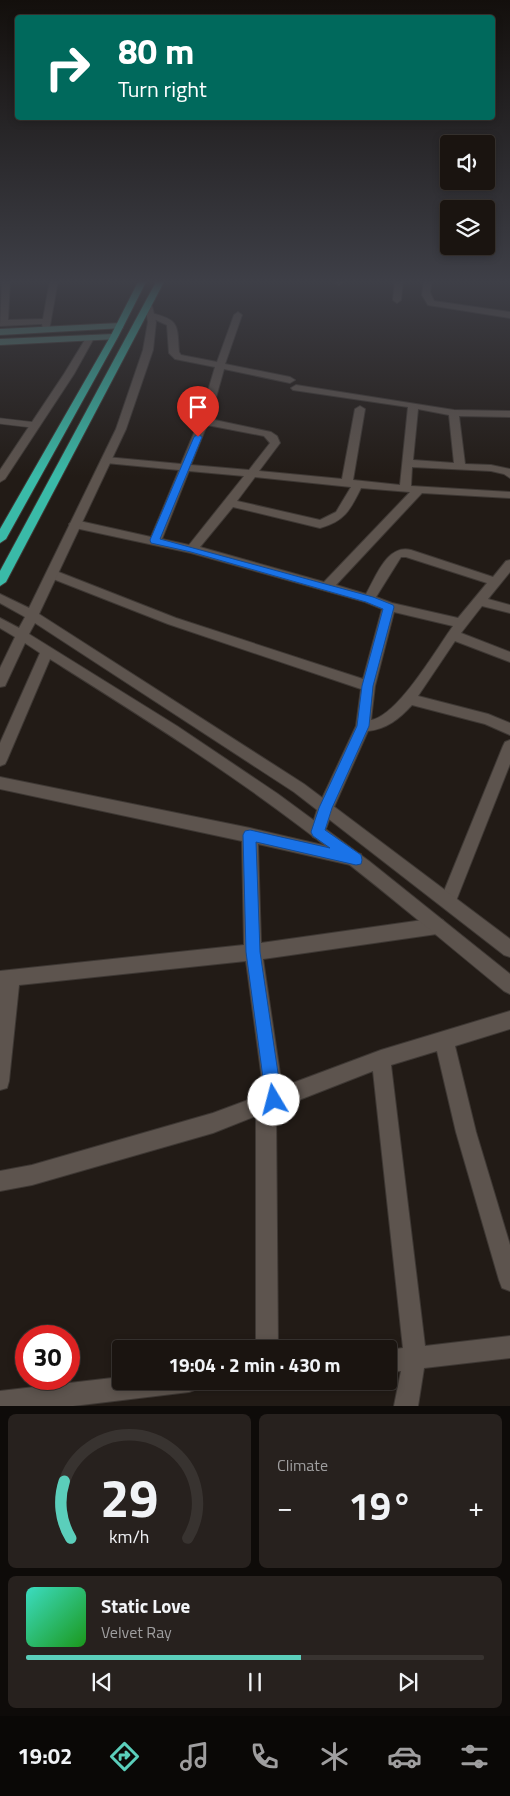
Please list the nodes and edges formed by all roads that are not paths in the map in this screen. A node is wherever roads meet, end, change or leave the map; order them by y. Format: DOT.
graph roads {
  1 [pos="86,346"];
  2 [pos="110,346"];
  3 [pos="126,346"];
  4 [pos="149,346"];
  5 [pos="174,346"];
  6 [pos="227,346"];
  7 [pos="220,366"];
  8 [pos="413,405"];
  9 [pos="360,409"];
  10 [pos="454,413"];
  11 [pos="510,414"];
  12 [pos="0,421"];
  13 [pos="204,422"];
  14 [pos="34,424"];
  15 [pos="106,460"];
  16 [pos="407,463"];
  17 [pos="460,467"];
  18 [pos="185,468"];
  19 [pos="252,474"];
  20 [pos="510,475"];
  21 [pos="0,479"];
  22 [pos="352,483"];
  23 [pos="405,488"];
  24 [pos="419,490"];
  25 [pos="510,492"];
  26 [pos="230,503"];
  27 [pos="75,524"];
  28 [pos="0,539"];
  29 [pos="155,540"];
  30 [pos="192,549"];
  31 [pos="510,564"];
  32 [pos="52,574"];
  33 [pos="0,582"];
  34 [pos="496,582"];
  35 [pos="326,588"];
  36 [pos="0,598"];
  37 [pos="369,599"];
  38 [pos="480,601"];
  39 [pos="389,607"];
  40 [pos="510,609"];
  41 [pos="32,616"];
  42 [pos="0,622"];
  43 [pos="461,623"];
  44 [pos="452,635"];
  45 [pos="22,636"];
  46 [pos="47,651"];
  47 [pos="510,657"];
  48 [pos="0,682"];
  49 [pos="368,686"];
  50 [pos="409,699"];
  51 [pos="363,726"];
  52 [pos="510,729"];
  53 [pos="510,746"];
  54 [pos="0,760"];
  55 [pos="0,783"];
  56 [pos="326,808"];
  57 [pos="318,832"];
  58 [pos="250,835"];
  59 [pos="356,860"];
  60 [pos="448,901"];
  61 [pos="437,926"];
  62 [pos="510,948"];
  63 [pos="253,952"];
  64 [pos="5,979"];
  65 [pos="510,984"];
  66 [pos="510,1020"];
  67 [pos="444,1040"];
  68 [pos="381,1059"];
  69 [pos="0,1081"];
  70 [pos="270,1101"];
  71 [pos="0,1181"];
  72 [pos="510,1280"];
  73 [pos="267,1340"];
  74 [pos="510,1347"];
  75 [pos="415,1358"];
  76 [pos="397,1359"];
  77 [pos="112,1390"];
  78 [pos="0,1403"];
  79 [pos="406,1406"];
  1 -- 14 [label="street"];
  2 -- 28 [label="highway"];
  3 -- 33 [label="highway"];
  4 -- 15 [label="street"];
  5 -- 7 [label="street"];
  6 -- 7 [label="street"];
  7 -- 8 [label="street"];
  7 -- 13 [label="street"];
  8 -- 10 [label="street"];
  8 -- 16 [label="street"];
  9 -- 22 [label="street"];
  10 -- 11 [label="street"];
  10 -- 17 [label="street"];
  12 -- 14 [label="lane"];
  13 -- 18 [label="street"];
  13 -- 19 [label="street"];
  14 -- 21 [label="street"];
  15 -- 18 [label="street"];
  15 -- 27 [label="street"];
  16 -- 17 [label="street"];
  16 -- 23 [label="street"];
  17 -- 20 [label="street"];
  18 -- 19 [label="street"];
  18 -- 29 [label="street"];
  19 -- 22 [label="street"];
  19 -- 26 [label="street"];
  22 -- 23 [label="street"];
  22 -- 26 [label="street"];
  23 -- 24 [label="street"];
  24 -- 25 [label="street"];
  24 -- 35 [label="street"];
  26 -- 30 [label="street"];
  27 -- 29 [label="street"];
  27 -- 32 [label="street"];
  29 -- 30 [label="street"];
  30 -- 35 [label="street"];
  31 -- 34 [label="street"];
  32 -- 41 [label="street"];
  32 -- 49 [label="street"];
  34 -- 37 [label="street"];
  34 -- 38 [label="street"];
  35 -- 37 [label="street"];
  36 -- 41 [label="street"];
  37 -- 39 [label="street"];
  38 -- 40 [label="street"];
  38 -- 43 [label="street"];
  39 -- 43 [label="street"];
  39 -- 49 [label="street"];
  41 -- 45 [label="street"];
  41 -- 56 [label="street"];
  42 -- 45 [label="street"];
  43 -- 44 [label="street"];
  44 -- 47 [label="street"];
  44 -- 50 [label="street"];
  45 -- 46 [label="street"];
  45 -- 48 [label="street"];
  46 -- 54 [label="street"];
  46 -- 57 [label="street"];
  49 -- 51 [label="street"];
  50 -- 51 [label="street"];
  50 -- 52 [label="street"];
  51 -- 56 [label="street"];
  53 -- 60 [label="street"];
  55 -- 58 [label="street"];
  56 -- 57 [label="street"];
  56 -- 60 [label="street"];
  57 -- 59 [label="street"];
  58 -- 59 [label="street"];
  58 -- 63 [label="street"];
  59 -- 61 [label="street"];
  60 -- 62 [label="street"];
  61 -- 63 [label="street"];
  61 -- 65 [label="street"];
  63 -- 64 [label="street"];
  63 -- 70 [label="street"];
  64 -- 69 [label="street"];
  66 -- 67 [label="street"];
  67 -- 68 [label="street"];
  67 -- 72 [label="street"];
  68 -- 70 [label="street"];
  68 -- 75 [label="street"];
  70 -- 71 [label="street"];
  70 -- 73 [label="street"];
  74 -- 75 [label="street"];
  75 -- 76 [label="street"];
  75 -- 79 [label="street"];
  77 -- 78 [label="street"];
}
